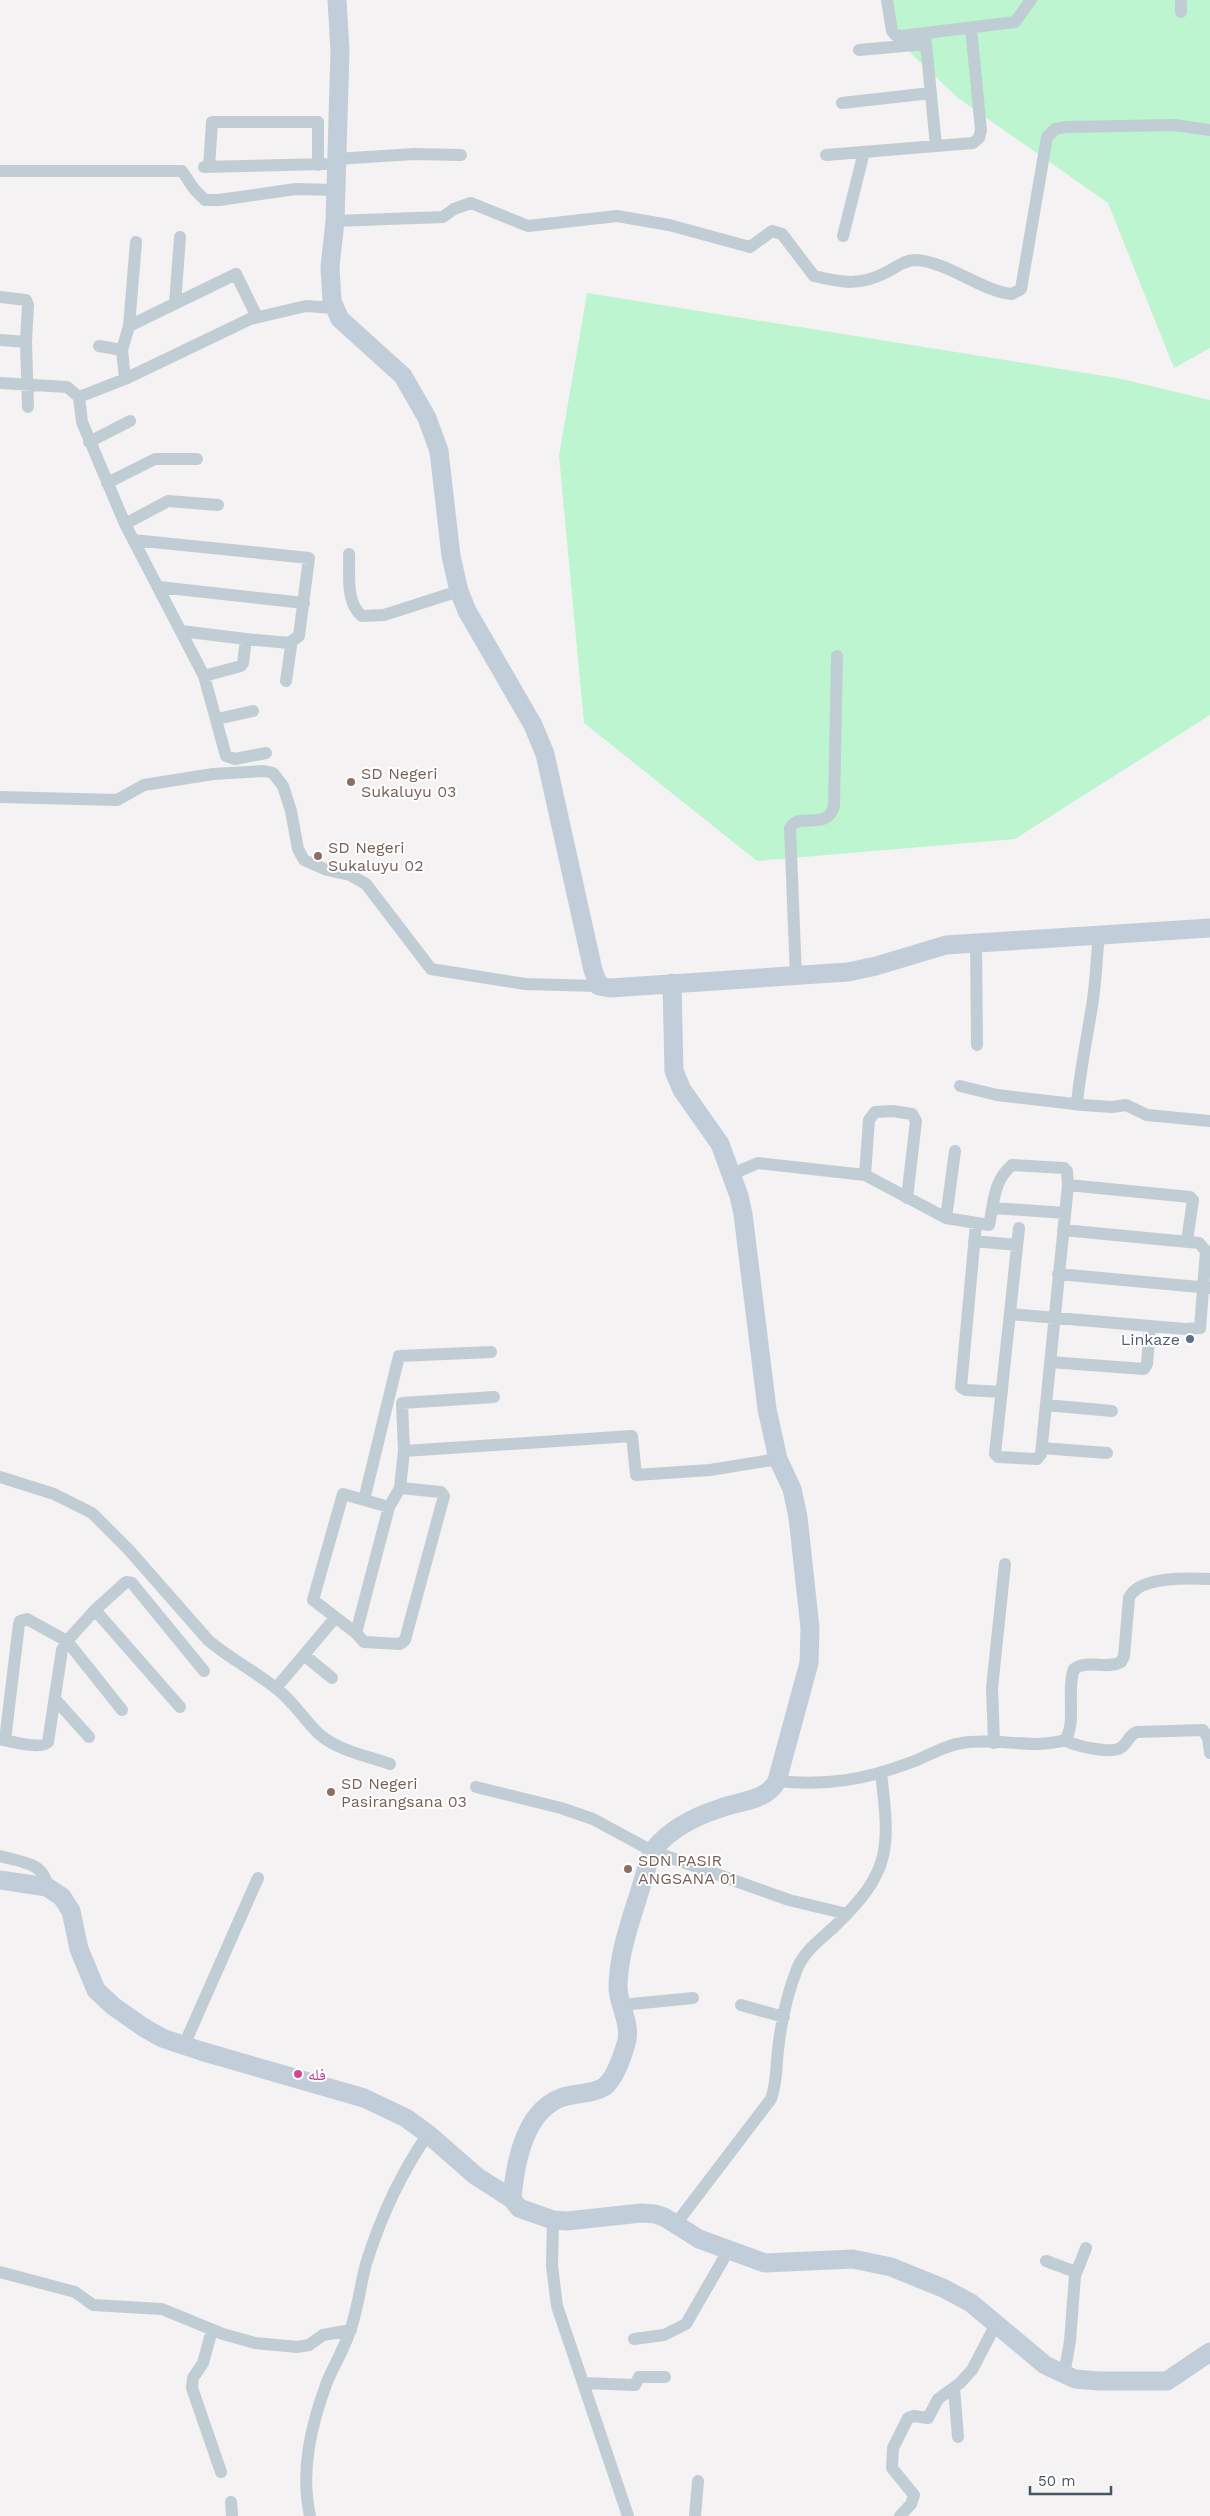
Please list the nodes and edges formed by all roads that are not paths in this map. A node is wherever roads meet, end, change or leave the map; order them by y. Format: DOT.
graph roads {
  1 [pos="338,0"];
  2 [pos="887,0"];
  3 [pos="1031,0"];
  4 [pos="971,28"];
  5 [pos="926,39"];
  6 [pos="859,50"];
  7 [pos="931,93"];
  8 [pos="842,103"];
  9 [pos="1210,130"];
  10 [pos="936,146"];
  11 [pos="864,152"];
  12 [pos="461,155"];
  13 [pos="826,155"];
  14 [pos="330,163"];
  15 [pos="0,171"];
  16 [pos="335,190"];
  17 [pos="335,222"];
  18 [pos="843,236"];
  19 [pos="180,237"];
  20 [pos="136,242"];
  21 [pos="0,297"];
  22 [pos="175,304"];
  23 [pos="334,308"];
  24 [pos="257,317"];
  25 [pos="129,326"];
  26 [pos="0,340"];
  27 [pos="26,342"];
  28 [pos="99,346"];
  29 [pos="122,350"];
  30 [pos="126,379"];
  31 [pos="0,383"];
  32 [pos="26,385"];
  33 [pos="79,397"];
  34 [pos="28,407"];
  35 [pos="130,421"];
  36 [pos="89,442"];
  37 [pos="197,459"];
  38 [pos="107,483"];
  39 [pos="218,504"];
  40 [pos="125,524"];
  41 [pos="133,540"];
  42 [pos="349,554"];
  43 [pos="159,587"];
  44 [pos="459,591"];
  45 [pos="304,603"];
  46 [pos="181,631"];
  47 [pos="246,639"];
  48 [pos="289,643"];
  49 [pos="837,656"];
  50 [pos="204,676"];
  51 [pos="286,681"];
  52 [pos="253,711"];
  53 [pos="217,720"];
  54 [pos="266,753"];
  55 [pos="0,797"];
  56 [pos="1210,928"];
  57 [pos="1099,935"];
  58 [pos="976,942"];
  59 [pos="796,977"];
  60 [pos="672,984"];
  61 [pos="599,986"];
  62 [pos="977,1045"];
  63 [pos="960,1086"];
  64 [pos="1077,1103"];
  65 [pos="1210,1121"];
  66 [pos="955,1151"];
  67 [pos="732,1174"];
  68 [pos="866,1175"];
  69 [pos="1068,1184"];
  70 [pos="907,1198"];
  71 [pos="993,1208"];
  72 [pos="1065,1213"];
  73 [pos="946,1218"];
  74 [pos="976,1224"];
  75 [pos="1019,1228"];
  76 [pos="1063,1230"];
  77 [pos="974,1241"];
  78 [pos="1187,1241"];
  79 [pos="1017,1245"];
  80 [pos="1058,1274"];
  81 [pos="1207,1288"];
  82 [pos="1010,1314"];
  83 [pos="1054,1319"];
  84 [pos="1150,1326"];
  85 [pos="491,1352"];
  86 [pos="1050,1362"];
  87 [pos="391,1385"];
  88 [pos="1002,1392"];
  89 [pos="494,1397"];
  90 [pos="402,1403"];
  91 [pos="1046,1405"];
  92 [pos="1112,1412"];
  93 [pos="1042,1448"];
  94 [pos="404,1452"];
  95 [pos="1107,1453"];
  96 [pos="778,1459"];
  97 [pos="0,1476"];
  98 [pos="400,1488"];
  99 [pos="364,1500"];
  100 [pos="389,1507"];
  101 [pos="1005,1564"];
  102 [pos="1210,1579"];
  103 [pos="95,1610"];
  104 [pos="336,1618"];
  105 [pos="356,1633"];
  106 [pos="67,1640"];
  107 [pos="304,1655"];
  108 [pos="204,1671"];
  109 [pos="332,1678"];
  110 [pos="276,1688"];
  111 [pos="55,1699"];
  112 [pos="180,1707"];
  113 [pos="122,1710"];
  114 [pos="89,1737"];
  115 [pos="3,1740"];
  116 [pos="1065,1740"];
  117 [pos="994,1743"];
  118 [pos="1210,1753"];
  119 [pos="390,1764"];
  120 [pos="882,1773"];
  121 [pos="777,1781"];
  122 [pos="476,1786"];
  123 [pos="652,1851"];
  124 [pos="0,1856"];
  125 [pos="258,1878"];
  126 [pos="0,1880"];
  127 [pos="47,1887"];
  128 [pos="847,1914"];
  129 [pos="693,1998"];
  130 [pos="620,2005"];
  131 [pos="741,2005"];
  132 [pos="784,2017"];
  133 [pos="185,2044"];
  134 [pos="428,2134"];
  135 [pos="512,2199"];
  136 [pos="552,2220"];
  137 [pos="675,2225"];
  138 [pos="1086,2248"];
  139 [pos="728,2251"];
  140 [pos="1046,2261"];
  141 [pos="0,2272"];
  142 [pos="1076,2272"];
  143 [pos="996,2324"];
  144 [pos="212,2330"];
  145 [pos="351,2330"];
  146 [pos="634,2340"];
  147 [pos="1210,2352"];
  148 [pos="1064,2375"];
  149 [pos="665,2377"];
  150 [pos="583,2383"];
  151 [pos="954,2388"];
  152 [pos="958,2437"];
  153 [pos="221,2472"];
  154 [pos="698,2481"];
  155 [pos="232,2502"];
  156 [pos="232,2516"];
  157 [pos="310,2516"];
  158 [pos="628,2516"];
  159 [pos="695,2516"];
  160 [pos="900,2516"];
  1 -- 14 [label="street"];
  2 -- 5 [label="street"];
  3 -- 4 [label="street"];
  4 -- 5 [label="street"];
  4 -- 10 [label="street"];
  5 -- 6 [label="street"];
  5 -- 7 [label="street"];
  7 -- 8 [label="street"];
  7 -- 10 [label="street"];
  9 -- 17 [label="street"];
  10 -- 11 [label="street"];
  11 -- 13 [label="street"];
  11 -- 18 [label="street"];
  12 -- 14 [label="street"];
  14 -- 14 [label="street"];
  14 -- 16 [label="street"];
  15 -- 16 [label="street"];
  16 -- 17 [label="street"];
  17 -- 23 [label="street"];
  19 -- 22 [label="street"];
  20 -- 25 [label="street"];
  21 -- 27 [label="street"];
  22 -- 24 [label="street"];
  22 -- 25 [label="street"];
  23 -- 24 [label="street"];
  23 -- 44 [label="street"];
  24 -- 30 [label="street"];
  25 -- 29 [label="street"];
  26 -- 27 [label="street"];
  27 -- 32 [label="street"];
  28 -- 29 [label="street"];
  29 -- 30 [label="street"];
  30 -- 33 [label="street"];
  31 -- 32 [label="street"];
  32 -- 33 [label="street"];
  32 -- 34 [label="street"];
  33 -- 36 [label="street"];
  35 -- 36 [label="street"];
  36 -- 38 [label="street"];
  37 -- 38 [label="street"];
  38 -- 40 [label="street"];
  39 -- 40 [label="street"];
  40 -- 41 [label="street"];
  41 -- 43 [label="street"];
  41 -- 45 [label="street"];
  42 -- 44 [label="street"];
  43 -- 45 [label="street"];
  43 -- 46 [label="street"];
  44 -- 61 [label="street"];
  45 -- 48 [label="street"];
  46 -- 47 [label="street"];
  46 -- 50 [label="street"];
  47 -- 48 [label="street"];
  47 -- 50 [label="street"];
  48 -- 51 [label="street"];
  49 -- 59 [label="street"];
  50 -- 53 [label="street"];
  52 -- 53 [label="street"];
  53 -- 54 [label="street"];
  55 -- 61 [label="street"];
  56 -- 57 [label="street"];
  57 -- 58 [label="street"];
  57 -- 64 [label="street"];
  58 -- 59 [label="street"];
  58 -- 62 [label="street"];
  59 -- 60 [label="street"];
  60 -- 61 [label="street"];
  60 -- 67 [label="street"];
  63 -- 64 [label="street"];
  64 -- 65 [label="street"];
  66 -- 73 [label="street"];
  67 -- 68 [label="street"];
  67 -- 96 [label="street"];
  68 -- 70 [label="street"];
  68 -- 70 [label="street"];
  69 -- 71 [label="street"];
  69 -- 72 [label="street"];
  69 -- 78 [label="street"];
  70 -- 73 [label="street"];
  71 -- 72 [label="street"];
  71 -- 74 [label="street"];
  72 -- 76 [label="street"];
  73 -- 74 [label="street"];
  74 -- 77 [label="street"];
  75 -- 79 [label="street"];
  76 -- 78 [label="street"];
  76 -- 80 [label="street"];
  77 -- 79 [label="street"];
  77 -- 88 [label="street"];
  78 -- 81 [label="street"];
  79 -- 82 [label="street"];
  80 -- 81 [label="street"];
  80 -- 83 [label="street"];
  81 -- 84 [label="street"];
  82 -- 83 [label="street"];
  82 -- 88 [label="street"];
  83 -- 84 [label="street"];
  83 -- 86 [label="street"];
  84 -- 86 [label="street"];
  85 -- 87 [label="street"];
  86 -- 91 [label="street"];
  87 -- 90 [label="street"];
  87 -- 99 [label="street"];
  88 -- 93 [label="street"];
  89 -- 90 [label="street"];
  90 -- 94 [label="street"];
  91 -- 92 [label="street"];
  91 -- 93 [label="street"];
  93 -- 95 [label="street"];
  94 -- 96 [label="street"];
  94 -- 98 [label="street"];
  96 -- 121 [label="street"];
  97 -- 110 [label="street"];
  98 -- 100 [label="street"];
  98 -- 105 [label="street"];
  99 -- 100 [label="street"];
  99 -- 104 [label="street"];
  100 -- 105 [label="street"];
  101 -- 117 [label="street"];
  102 -- 116 [label="street"];
  103 -- 106 [label="street"];
  103 -- 108 [label="street"];
  103 -- 112 [label="street"];
  104 -- 105 [label="street"];
  104 -- 107 [label="street"];
  106 -- 111 [label="street"];
  106 -- 113 [label="street"];
  106 -- 115 [label="street"];
  107 -- 109 [label="street"];
  107 -- 110 [label="street"];
  110 -- 119 [label="street"];
  111 -- 114 [label="street"];
  111 -- 115 [label="street"];
  116 -- 117 [label="street"];
  116 -- 118 [label="street"];
  117 -- 120 [label="street"];
  120 -- 121 [label="street"];
  120 -- 128 [label="street"];
  121 -- 123 [label="street"];
  122 -- 123 [label="street"];
  123 -- 128 [label="street"];
  123 -- 130 [label="street"];
  124 -- 127 [label="street"];
  125 -- 133 [label="street"];
  126 -- 127 [label="street"];
  127 -- 133 [label="street"];
  128 -- 132 [label="street"];
  129 -- 130 [label="street"];
  130 -- 135 [label="street"];
  131 -- 132 [label="street"];
  132 -- 137 [label="street"];
  133 -- 134 [label="street"];
  134 -- 135 [label="street"];
  134 -- 145 [label="street"];
  135 -- 136 [label="street"];
  136 -- 137 [label="street"];
  136 -- 150 [label="street"];
  137 -- 139 [label="street"];
  138 -- 142 [label="street"];
  139 -- 143 [label="street"];
  139 -- 146 [label="street"];
  140 -- 142 [label="street"];
  141 -- 144 [label="street"];
  142 -- 148 [label="street"];
  143 -- 148 [label="street"];
  143 -- 151 [label="street"];
  144 -- 145 [label="street"];
  144 -- 153 [label="street"];
  145 -- 157 [label="street"];
  147 -- 148 [label="street"];
  149 -- 150 [label="street"];
  150 -- 158 [label="street"];
  151 -- 152 [label="street"];
  151 -- 160 [label="street"];
  154 -- 159 [label="street"];
  155 -- 156 [label="street"];
}
